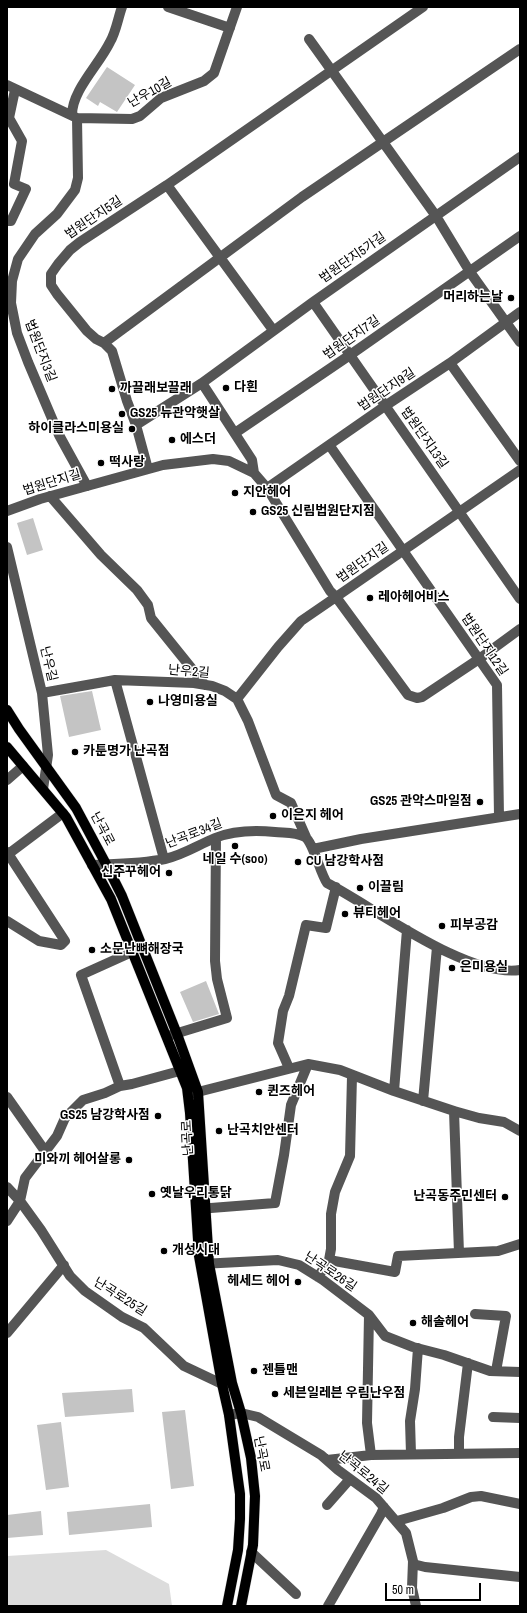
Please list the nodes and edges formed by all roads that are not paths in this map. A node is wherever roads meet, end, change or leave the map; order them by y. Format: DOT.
graph roads {
  1 [pos="122,7"];
  2 [pos="168,7"];
  3 [pos="237,7"];
  4 [pos="416,9"];
  5 [pos="230,28"];
  6 [pos="309,39"];
  7 [pos="520,49"];
  8 [pos="332,71"];
  9 [pos="11,87"];
  10 [pos="75,117"];
  11 [pos="382,142"];
  12 [pos="520,158"];
  13 [pos="167,185"];
  14 [pos="436,216"];
  15 [pos="7,220"];
  16 [pos="520,236"];
  17 [pos="221,258"];
  18 [pos="470,272"];
  19 [pos="312,302"];
  20 [pos="520,312"];
  21 [pos="506,322"];
  22 [pos="273,330"];
  23 [pos="520,342"];
  24 [pos="104,343"];
  25 [pos="350,355"];
  26 [pos="450,363"];
  27 [pos="202,383"];
  28 [pos="385,406"];
  29 [pos="136,425"];
  30 [pos="234,433"];
  31 [pos="330,446"];
  32 [pos="520,461"];
  33 [pos="148,469"];
  34 [pos="520,470"];
  35 [pos="254,473"];
  36 [pos="87,486"];
  37 [pos="267,488"];
  38 [pos="50,496"];
  39 [pos="7,511"];
  40 [pos="459,511"];
  41 [pos="7,547"];
  42 [pos="403,551"];
  43 [pos="336,597"];
  44 [pos="520,599"];
  45 [pos="520,629"];
  46 [pos="479,659"];
  47 [pos="115,680"];
  48 [pos="205,685"];
  49 [pos="42,693"];
  50 [pos="237,699"];
  51 [pos="7,710"];
  52 [pos="7,747"];
  53 [pos="23,766"];
  54 [pos="47,767"];
  55 [pos="7,780"];
  56 [pos="43,789"];
  57 [pos="63,813"];
  58 [pos="520,814"];
  59 [pos="499,816"];
  60 [pos="306,837"];
  61 [pos="216,838"];
  62 [pos="313,849"];
  63 [pos="7,854"];
  64 [pos="164,859"];
  65 [pos="106,864"];
  66 [pos="92,865"];
  67 [pos="336,887"];
  68 [pos="7,922"];
  69 [pos="407,930"];
  70 [pos="437,947"];
  71 [pos="132,952"];
  72 [pos="520,970"];
  73 [pos="177,1034"];
  74 [pos="166,1037"];
  75 [pos="308,1064"];
  76 [pos="289,1068"];
  77 [pos="185,1070"];
  78 [pos="352,1076"];
  79 [pos="120,1086"];
  80 [pos="394,1091"];
  81 [pos="193,1094"];
  82 [pos="7,1096"];
  83 [pos="423,1101"];
  84 [pos="454,1111"];
  85 [pos="520,1132"];
  86 [pos="45,1151"];
  87 [pos="7,1187"];
  88 [pos="20,1201"];
  89 [pos="200,1209"];
  90 [pos="7,1221"];
  91 [pos="520,1244"];
  92 [pos="459,1253"];
  93 [pos="329,1260"];
  94 [pos="64,1264"];
  95 [pos="205,1264"];
  96 [pos="318,1277"];
  97 [pos="475,1314"];
  98 [pos="369,1315"];
  99 [pos="7,1333"];
  100 [pos="418,1348"];
  101 [pos="468,1363"];
  102 [pos="496,1371"];
  103 [pos="520,1372"];
  104 [pos="232,1383"];
  105 [pos="222,1384"];
  106 [pos="241,1413"];
  107 [pos="229,1415"];
  108 [pos="493,1418"];
  109 [pos="520,1418"];
  110 [pos="520,1453"];
  111 [pos="411,1454"];
  112 [pos="459,1454"];
  113 [pos="371,1455"];
  114 [pos="327,1460"];
  115 [pos="350,1479"];
  116 [pos="520,1504"];
  117 [pos="327,1506"];
  118 [pos="384,1507"];
  119 [pos="397,1521"];
  120 [pos="251,1552"];
  121 [pos="413,1564"];
  122 [pos="520,1577"];
  123 [pos="296,1594"];
  124 [pos="227,1606"];
  125 [pos="241,1606"];
  126 [pos="328,1606"];
  127 [pos="416,1606"];
  1 -- 10 [label="street, 법원단지3길"];
  2 -- 5 [label="street"];
  3 -- 5 [label="street, 난우10길"];
  4 -- 8 [label="street, 법원단지5길"];
  5 -- 10 [label="street, 난우10길"];
  6 -- 8 [label="street"];
  7 -- 11 [label="street"];
  8 -- 11 [label="street"];
  8 -- 13 [label="street, 법원단지5길"];
  9 -- 10 [label="street, 난우10길"];
  9 -- 15 [label="street"];
  10 -- 36 [label="street, 법원단지3길"];
  11 -- 14 [label="street"];
  11 -- 17 [label="street"];
  12 -- 14 [label="street, 법원단지5가길"];
  13 -- 17 [label="street"];
  13 -- 24 [label="street, 법원단지5길"];
  14 -- 18 [label="street"];
  14 -- 19 [label="street, 법원단지5가길"];
  16 -- 18 [label="street, 법원단지7길"];
  17 -- 22 [label="street"];
  17 -- 24 [label="street"];
  18 -- 21 [label="street"];
  18 -- 25 [label="street, 법원단지7길"];
  19 -- 22 [label="street, 법원단지5가길"];
  19 -- 25 [label="street, 법원단지13길"];
  20 -- 21 [label="street, 법원단지9길"];
  21 -- 23 [label="street"];
  21 -- 26 [label="street, 법원단지9길"];
  22 -- 27 [label="street, 법원단지5가길"];
  24 -- 29 [label="street, 법원단지5길"];
  25 -- 28 [label="street, 법원단지13길"];
  25 -- 30 [label="street, 법원단지7길"];
  26 -- 28 [label="street, 법원단지9길"];
  26 -- 32 [label="street"];
  27 -- 29 [label="street, 법원단지5가길"];
  27 -- 30 [label="street"];
  28 -- 31 [label="street, 법원단지9길"];
  28 -- 40 [label="street, 법원단지13길"];
  29 -- 33 [label="street, 법원단지5길"];
  30 -- 35 [label="street"];
  31 -- 37 [label="street, 법원단지9길"];
  31 -- 42 [label="street, 법원단지길"];
  33 -- 35 [label="street, 법원단지길"];
  33 -- 36 [label="street, 법원단지길"];
  34 -- 40 [label="street, 법원단지길"];
  35 -- 37 [label="street, 법원단지길"];
  36 -- 38 [label="street, 법원단지길"];
  37 -- 43 [label="street, 법원단지길"];
  38 -- 39 [label="street, 법원단지길"];
  38 -- 48 [label="street"];
  40 -- 42 [label="street, 법원단지길"];
  40 -- 44 [label="street, 법원단지13길"];
  41 -- 49 [label="street, 난우길"];
  42 -- 43 [label="street, 법원단지길"];
  42 -- 46 [label="street, 법원단지12길"];
  43 -- 46 [label="street"];
  43 -- 50 [label="street"];
  45 -- 46 [label="street"];
  46 -- 59 [label="street, 법원단지12길"];
  47 -- 48 [label="street, 난우2길"];
  47 -- 49 [label="street, 난우2길"];
  47 -- 64 [label="street"];
  48 -- 50 [label="street, 난우2길"];
  49 -- 54 [label="street, 난우길"];
  50 -- 60 [label="street"];
  51 -- 54 [label="main road, 난곡로"];
  52 -- 53 [label="main road, 난곡로"];
  53 -- 55 [label="street"];
  53 -- 56 [label="main road, 난곡로"];
  54 -- 56 [label="street, 난우길"];
  54 -- 65 [label="main road, 난곡로"];
  56 -- 57 [label="main road, 난곡로"];
  57 -- 63 [label="street"];
  57 -- 66 [label="main road, 난곡로"];
  58 -- 59 [label="street"];
  59 -- 62 [label="street"];
  60 -- 61 [label="street, 난곡로34길"];
  60 -- 62 [label="street"];
  61 -- 64 [label="street, 난곡로34길"];
  61 -- 73 [label="street"];
  62 -- 67 [label="street"];
  63 -- 68 [label="street"];
  64 -- 65 [label="street, 난곡로34길"];
  65 -- 66 [label="street, 난곡로34길"];
  65 -- 73 [label="main road, 난곡로"];
  66 -- 71 [label="main road, 난곡로"];
  67 -- 69 [label="street"];
  67 -- 76 [label="street"];
  69 -- 70 [label="street"];
  69 -- 80 [label="street"];
  70 -- 72 [label="street"];
  70 -- 83 [label="street"];
  71 -- 74 [label="main road, 난곡로"];
  71 -- 79 [label="street"];
  73 -- 74 [label="street"];
  73 -- 77 [label="main road, 난곡로"];
  74 -- 77 [label="main road, 난곡로"];
  75 -- 76 [label="street"];
  75 -- 78 [label="street"];
  75 -- 89 [label="street"];
  76 -- 81 [label="street"];
  77 -- 79 [label="street"];
  77 -- 81 [label="main road, 난곡로"];
  78 -- 80 [label="street"];
  78 -- 93 [label="street"];
  79 -- 86 [label="street"];
  80 -- 83 [label="street"];
  81 -- 89 [label="main road, 난곡로"];
  82 -- 86 [label="street"];
  83 -- 84 [label="street"];
  84 -- 85 [label="street"];
  84 -- 92 [label="street"];
  86 -- 88 [label="street"];
  87 -- 88 [label="street, 난곡로25길"];
  88 -- 90 [label="street"];
  88 -- 94 [label="street, 난곡로25길"];
  89 -- 95 [label="main road, 난곡로"];
  91 -- 92 [label="street"];
  92 -- 93 [label="street"];
  93 -- 96 [label="street"];
  94 -- 99 [label="street"];
  94 -- 105 [label="street, 난곡로25길"];
  95 -- 96 [label="street, 난곡로26길"];
  95 -- 104 [label="main road, 난곡로"];
  95 -- 105 [label="main road, 난곡로"];
  96 -- 98 [label="street, 난곡로26길"];
  97 -- 102 [label="street"];
  98 -- 100 [label="street, 난곡로26길"];
  98 -- 113 [label="street"];
  100 -- 101 [label="street, 난곡로26길"];
  100 -- 111 [label="street"];
  101 -- 102 [label="street, 난곡로26길"];
  101 -- 112 [label="street"];
  102 -- 103 [label="street, 난곡로26길"];
  104 -- 105 [label="street"];
  104 -- 106 [label="main road, 난곡로"];
  105 -- 107 [label="main road, 난곡로"];
  106 -- 107 [label="street, 난곡로24길"];
  106 -- 114 [label="street, 난곡로24길"];
  106 -- 120 [label="main road, 난곡로"];
  107 -- 124 [label="main road, 난곡로"];
  108 -- 109 [label="street"];
  110 -- 112 [label="street"];
  111 -- 112 [label="street"];
  111 -- 113 [label="street"];
  113 -- 114 [label="street"];
  114 -- 115 [label="street, 난곡로24길"];
  115 -- 117 [label="street"];
  115 -- 118 [label="street, 난곡로24길"];
  116 -- 119 [label="street"];
  118 -- 119 [label="street, 난곡로24길"];
  118 -- 126 [label="street"];
  119 -- 121 [label="street, 난곡로24길"];
  120 -- 123 [label="street"];
  120 -- 125 [label="main road, 난곡로"];
  121 -- 122 [label="street"];
  121 -- 127 [label="street, 난곡로24길"];
}
